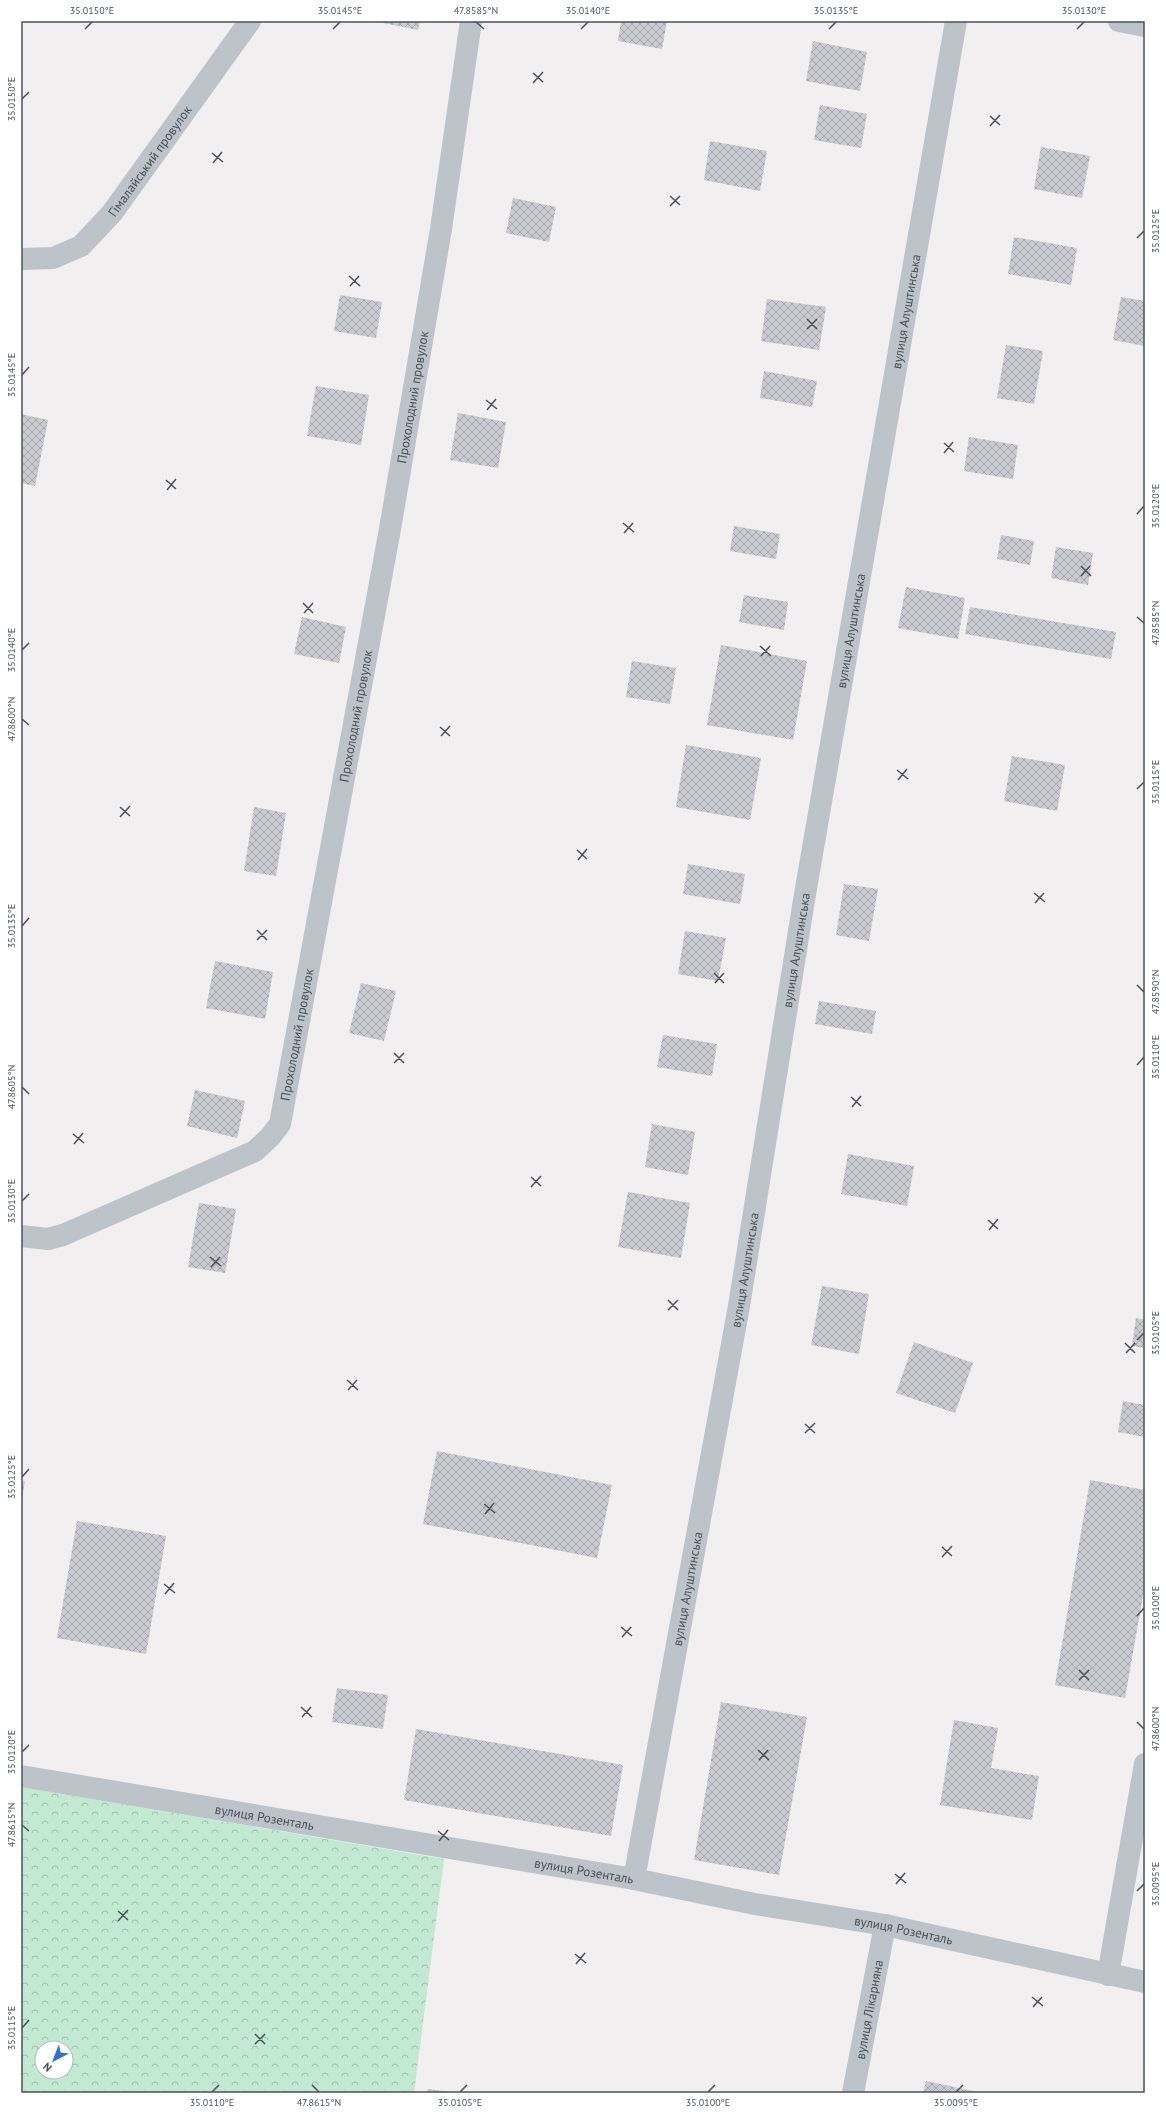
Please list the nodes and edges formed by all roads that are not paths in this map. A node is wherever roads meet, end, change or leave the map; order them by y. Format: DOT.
graph roads {
  1 [pos="250,21"];
  2 [pos="471,21"];
  3 [pos="956,21"];
  4 [pos="1119,21"];
  5 [pos="1145,26"];
  6 [pos="21,259"];
  7 [pos="21,1236"];
  8 [pos="1145,1764"];
  9 [pos="21,1776"];
  10 [pos="634,1879"];
  11 [pos="885,1925"];
  12 [pos="1108,1975"];
  13 [pos="1145,1982"];
  14 [pos="853,2093"];
  1 -- 6 [label="street, Гімалайський провулок"];
  2 -- 7 [label="street, Прохолодний провулок"];
  3 -- 10 [label="street, вулиця Алуштинська"];
  4 -- 5 [label="street"];
  8 -- 12 [label="street"];
  9 -- 10 [label="street, вулиця Розенталь"];
  10 -- 11 [label="street, вулиця Розенталь"];
  11 -- 12 [label="street, вулиця Розенталь"];
  11 -- 14 [label="street, вулиця Лікарняна"];
  12 -- 13 [label="street, вулиця Розенталь"];
}
